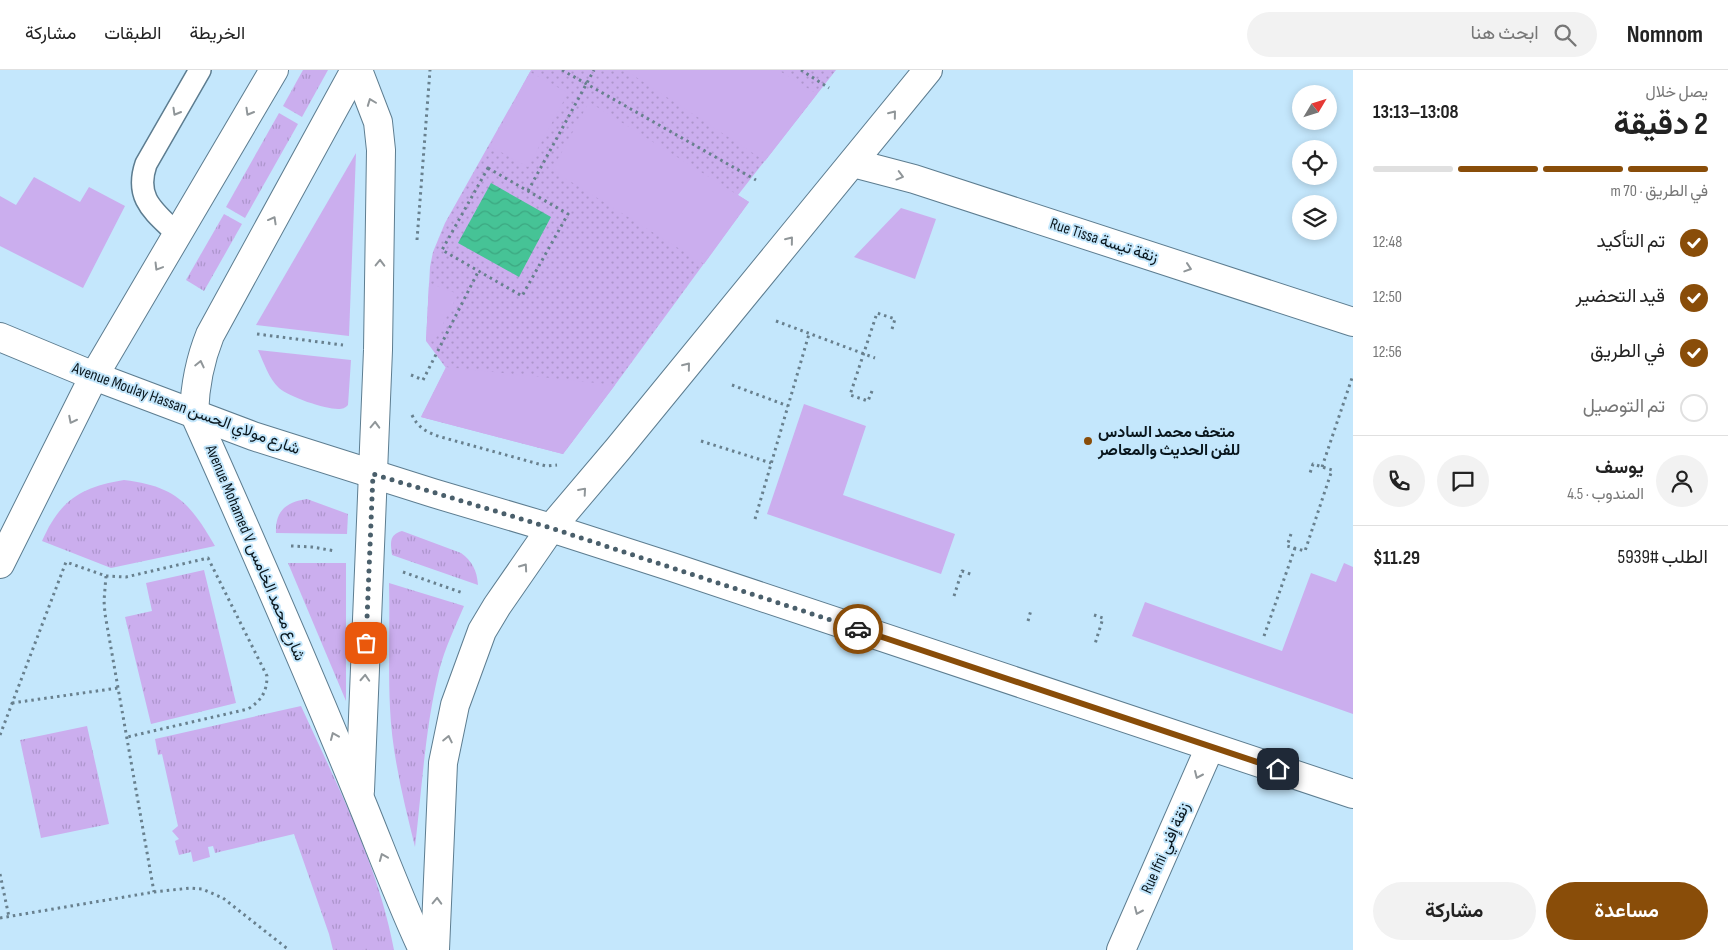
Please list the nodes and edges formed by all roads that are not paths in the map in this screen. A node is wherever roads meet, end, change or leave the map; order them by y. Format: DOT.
graph roads {
  1 [pos="200,70"];
  2 [pos="274,70"];
  3 [pos="356,70"];
  4 [pos="928,70"];
  5 [pos="853,163"];
  6 [pos="177,234"];
  7 [pos="1353,322"];
  8 [pos="0,338"];
  9 [pos="94,376"];
  10 [pos="194,413"];
  11 [pos="373,474"];
  12 [pos="551,528"];
  13 [pos="0,564"];
  14 [pos="1210,747"];
  15 [pos="1353,794"];
  16 [pos="360,797"];
  17 [pos="423,950"];
  18 [pos="435,950"];
  19 [pos="1121,950"];
  1 -- 6 [label="lane, one-way"];
  2 -- 6 [label="main road, one-way"];
  10 -- 3 [label="main road, Avenue Mohamed V شارع محمد الخامس, one-way"];
  11 -- 3 [label="main road, Avenue Mohamed V شارع محمد الخامس, one-way"];
  5 -- 4 [label="main road, one-way"];
  5 -- 7 [label="main road, Rue Tissa زنقة تيسة, one-way"];
  12 -- 5 [label="main road, one-way"];
  6 -- 9 [label="main road, one-way"];
  8 -- 9 [label="main road, Avenue Moulay Hassan شارع مولاي الحسن"];
  9 -- 10 [label="main road, Avenue Moulay Hassan شارع مولاي الحسن"];
  9 -- 13 [label="main road, one-way"];
  10 -- 11 [label="main road, Avenue Moulay Hassan شارع مولاي الحسن"];
  16 -- 10 [label="main road, Avenue Mohamed V شارع محمد الخامس, one-way"];
  11 -- 12 [label="main road, Avenue Moulay Hassan شارع مولاي الحسن"];
  16 -- 11 [label="main road, Avenue Mohamed V شارع محمد الخامس, one-way"];
  12 -- 14 [label="main road, Avenue Moulay Hassan شارع مولاي الحسن"];
  18 -- 12 [label="main road, one-way"];
  14 -- 15 [label="main road, Avenue Moulay Hassan شارع مولاي الحسن"];
  14 -- 19 [label="main road, Rue Ifni زنقة إفني, one-way"];
  17 -- 16 [label="main road, Avenue Mohamed V شارع محمد الخامس, one-way"];
}
